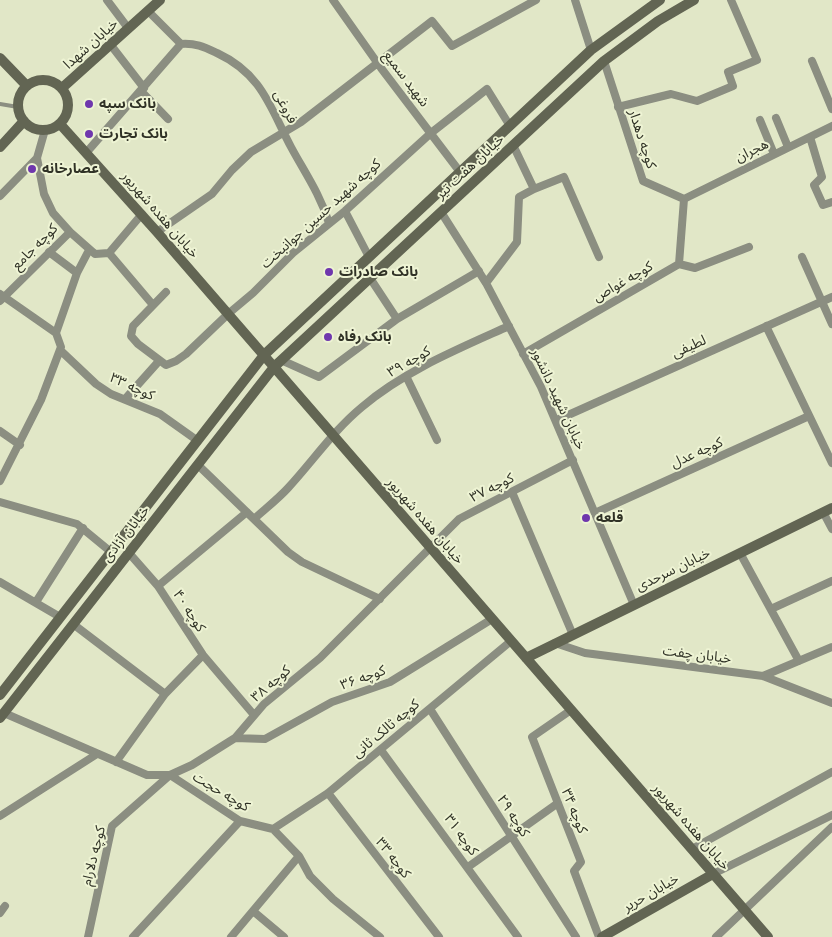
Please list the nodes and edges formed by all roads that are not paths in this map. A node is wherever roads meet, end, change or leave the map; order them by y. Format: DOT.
graph roads {
  1 [pos="107,0"];
  2 [pos="536,0"];
  3 [pos="575,0"];
  4 [pos="660,0"];
  5 [pos="694,0"];
  6 [pos="731,0"];
  7 [pos="335,1"];
  8 [pos="153,4"];
  9 [pos="128,28"];
  10 [pos="110,44"];
  11 [pos="181,44"];
  12 [pos="591,50"];
  13 [pos="0,58"];
  14 [pos="604,61"];
  15 [pos="377,62"];
  16 [pos="812,62"];
  17 [pos="27,86"];
  18 [pos="62,88"];
  19 [pos="142,90"];
  20 [pos="0,104"];
  21 [pos="618,106"];
  22 [pos="18,107"];
  23 [pos="832,108"];
  24 [pos="776,118"];
  25 [pos="168,119"];
  26 [pos="760,120"];
  27 [pos="24,121"];
  28 [pos="60,124"];
  29 [pos="510,126"];
  30 [pos="832,126"];
  31 [pos="46,130"];
  32 [pos="284,133"];
  33 [pos="431,133"];
  34 [pos="810,136"];
  35 [pos="513,145"];
  36 [pos="0,147"];
  37 [pos="788,147"];
  38 [pos="86,153"];
  39 [pos="774,154"];
  40 [pos="37,158"];
  41 [pos="460,172"];
  42 [pos="534,189"];
  43 [pos="0,196"];
  44 [pos="432,199"];
  45 [pos="684,199"];
  46 [pos="832,202"];
  47 [pos="345,211"];
  48 [pos="441,212"];
  49 [pos="142,214"];
  50 [pos="329,223"];
  51 [pos="70,232"];
  52 [pos="157,232"];
  53 [pos="749,246"];
  54 [pos="89,250"];
  55 [pos="49,252"];
  56 [pos="109,253"];
  57 [pos="369,257"];
  58 [pos="599,257"];
  59 [pos="802,257"];
  60 [pos="679,264"];
  61 [pos="479,271"];
  62 [pos="77,273"];
  63 [pos="370,278"];
  64 [pos="486,283"];
  65 [pos="166,292"];
  66 [pos="832,296"];
  67 [pos="1,297"];
  68 [pos="822,301"];
  69 [pos="153,305"];
  70 [pos="228,314"];
  71 [pos="397,320"];
  72 [pos="298,323"];
  73 [pos="832,324"];
  74 [pos="508,326"];
  75 [pos="766,326"];
  76 [pos="56,333"];
  77 [pos="309,334"];
  78 [pos="60,350"];
  79 [pos="523,354"];
  80 [pos="264,355"];
  81 [pos="159,361"];
  82 [pos="277,364"];
  83 [pos="406,376"];
  84 [pos="237,390"];
  85 [pos="126,398"];
  86 [pos="249,398"];
  87 [pos="809,416"];
  88 [pos="557,420"];
  89 [pos="0,431"];
  90 [pos="332,434"];
  91 [pos="437,440"];
  92 [pos="198,441"];
  93 [pos="20,444"];
  94 [pos="573,460"];
  95 [pos="832,463"];
  96 [pos="198,465"];
  97 [pos="0,481"];
  98 [pos="512,492"];
  99 [pos="0,502"];
  100 [pos="828,510"];
  101 [pos="247,512"];
  102 [pos="595,513"];
  103 [pos="254,519"];
  104 [pos="82,528"];
  105 [pos="832,529"];
  106 [pos="431,549"];
  107 [pos="111,552"];
  108 [pos="129,553"];
  109 [pos="740,553"];
  110 [pos="95,573"];
  111 [pos="107,581"];
  112 [pos="832,581"];
  113 [pos="0,582"];
  114 [pos="158,586"];
  115 [pos="380,599"];
  116 [pos="36,602"];
  117 [pos="634,605"];
  118 [pos="771,609"];
  119 [pos="60,617"];
  120 [pos="492,620"];
  121 [pos="73,624"];
  122 [pos="573,635"];
  123 [pos="511,641"];
  124 [pos="555,643"];
  125 [pos="832,646"];
  126 [pos="202,654"];
  127 [pos="526,658"];
  128 [pos="799,661"];
  129 [pos="763,676"];
  130 [pos="166,694"];
  131 [pos="0,695"];
  132 [pos="832,703"];
  133 [pos="430,709"];
  134 [pos="3,710"];
  135 [pos="571,710"];
  136 [pos="254,715"];
  137 [pos="235,738"];
  138 [pos="381,750"];
  139 [pos="97,754"];
  140 [pos="116,762"];
  141 [pos="832,772"];
  142 [pos="170,775"];
  143 [pos="328,793"];
  144 [pos="558,803"];
  145 [pos="832,815"];
  146 [pos="0,816"];
  147 [pos="240,821"];
  148 [pos="832,827"];
  149 [pos="272,829"];
  150 [pos="512,836"];
  151 [pos="692,849"];
  152 [pos="299,856"];
  153 [pos="468,867"];
  154 [pos="713,874"];
  155 [pos="253,911"];
  156 [pos="746,911"];
  157 [pos="88,937"];
  158 [pos="133,937"];
  159 [pos="231,937"];
  160 [pos="284,937"];
  161 [pos="380,937"];
  162 [pos="439,937"];
  163 [pos="518,937"];
  164 [pos="576,937"];
  165 [pos="600,937"];
  166 [pos="716,937"];
  167 [pos="768,937"];
  1 -- 9 [label="street"];
  2 -- 15 [label="street"];
  3 -- 12 [label="street"];
  4 -- 12 [label="street, خیابان هفت تیر"];
  5 -- 14 [label="street, خیابان هفت تیر"];
  6 -- 21 [label="street"];
  7 -- 15 [label="street, شهید سمیع"];
  8 -- 9 [label="street, خیابان شهدا"];
  8 -- 11 [label="street"];
  9 -- 10 [label="street, خیابان شهدا"];
  10 -- 18 [label="street, خیابان شهدا"];
  10 -- 19 [label="street"];
  11 -- 19 [label="street"];
  11 -- 32 [label="street, فروغی"];
  12 -- 29 [label="street, خیابان هفت تیر"];
  13 -- 17 [label="street"];
  14 -- 21 [label="street, کوچه دهدار"];
  14 -- 35 [label="street, خیابان هفت تیر"];
  15 -- 32 [label="street"];
  15 -- 33 [label="street, شهید سمیع"];
  16 -- 23 [label="street"];
  17 -- 18 [label="street"];
  17 -- 22 [label="street"];
  18 -- 28 [label="street"];
  19 -- 25 [label="street"];
  19 -- 38 [label="street"];
  20 -- 22 [label="lane"];
  21 -- 45 [label="street, کوچه دهدار"];
  22 -- 27 [label="street"];
  24 -- 37 [label="street"];
  26 -- 39 [label="street"];
  27 -- 31 [label="street"];
  27 -- 36 [label="street"];
  28 -- 31 [label="street"];
  28 -- 38 [label="street, خیابان هفده شهریور"];
  29 -- 33 [label="street, کوچه شهید حسین جوانبخت"];
  29 -- 41 [label="street, خیابان هفت تیر"];
  30 -- 34 [label="street, هجران"];
  31 -- 40 [label="street"];
  32 -- 50 [label="street, فروغی"];
  32 -- 52 [label="street"];
  33 -- 41 [label="street, شهید سمیع"];
  33 -- 47 [label="street, کوچه شهید حسین جوانبخت"];
  34 -- 37 [label="street, هجران"];
  34 -- 46 [label="street"];
  35 -- 42 [label="street"];
  35 -- 48 [label="street, خیابان هفت تیر"];
  37 -- 39 [label="street, هجران"];
  38 -- 49 [label="street, خیابان هفده شهریور"];
  39 -- 45 [label="street, هجران"];
  40 -- 43 [label="street"];
  40 -- 51 [label="street, کوچه جامع"];
  41 -- 44 [label="street, خیابان هفت تیر"];
  42 -- 58 [label="street"];
  42 -- 64 [label="street"];
  44 -- 48 [label="street"];
  44 -- 57 [label="street, خیابان هفت تیر"];
  45 -- 60 [label="street"];
  47 -- 50 [label="street, کوچه شهید حسین جوانبخت"];
  47 -- 57 [label="street"];
  48 -- 61 [label="street, خیابان شهید دانشور"];
  48 -- 63 [label="street, خیابان هفت تیر"];
  49 -- 52 [label="street, خیابان هفده شهریور"];
  49 -- 56 [label="street"];
  50 -- 70 [label="street, کوچه شهید حسین جوانبخت"];
  51 -- 54 [label="street"];
  51 -- 55 [label="street, کوچه جامع"];
  52 -- 70 [label="street, خیابان هفده شهریور"];
  53 -- 60 [label="street"];
  54 -- 56 [label="street"];
  54 -- 62 [label="street"];
  55 -- 62 [label="street"];
  55 -- 67 [label="street, کوچه جامع"];
  56 -- 69 [label="street"];
  57 -- 72 [label="street, خیابان هفت تیر"];
  59 -- 68 [label="street"];
  60 -- 79 [label="street, کوچه غواص"];
  61 -- 64 [label="street, خیابان شهید دانشور"];
  61 -- 71 [label="street"];
  62 -- 76 [label="street"];
  63 -- 71 [label="street"];
  63 -- 77 [label="street, خیابان هفت تیر"];
  64 -- 74 [label="street, خیابان شهید دانشور"];
  65 -- 69 [label="street"];
  66 -- 68 [label="street, لطیفی"];
  67 -- 76 [label="street"];
  68 -- 73 [label="street"];
  68 -- 75 [label="street, لطیفی"];
  69 -- 81 [label="street"];
  70 -- 80 [label="street, خیابان هفده شهریور"];
  70 -- 81 [label="street, کوچه شهید حسین جوانبخت"];
  71 -- 82 [label="street"];
  72 -- 77 [label="street"];
  72 -- 80 [label="street, خیابان هفت تیر"];
  74 -- 79 [label="street, خیابان شهید دانشور"];
  74 -- 83 [label="street, کوچه ۳۹"];
  75 -- 87 [label="street"];
  75 -- 88 [label="street, لطیفی"];
  76 -- 78 [label="street"];
  77 -- 82 [label="street, خیابان هفت تیر"];
  78 -- 85 [label="street, کوچه ۳۳"];
  78 -- 93 [label="street"];
  79 -- 88 [label="street, خیابان شهید دانشور"];
  80 -- 82 [label="street, خیابان هفده شهریور"];
  80 -- 84 [label="street, خیابان آزادی"];
  81 -- 85 [label="street"];
  82 -- 86 [label="street, خیابان آزادی"];
  82 -- 90 [label="street, خیابان هفده شهریور"];
  83 -- 90 [label="street, کوچه ۳۹"];
  83 -- 91 [label="street"];
  84 -- 86 [label="street"];
  84 -- 92 [label="street, خیابان آزادی"];
  85 -- 92 [label="street, کوچه ۳۳"];
  86 -- 96 [label="street, خیابان آزادی"];
  87 -- 95 [label="street"];
  87 -- 102 [label="street, کوچه عدل"];
  88 -- 94 [label="street, خیابان شهید دانشور"];
  89 -- 93 [label="street"];
  90 -- 103 [label="street"];
  90 -- 106 [label="street, خیابان هفده شهریور"];
  92 -- 107 [label="street, خیابان آزادی"];
  93 -- 97 [label="street"];
  94 -- 98 [label="street, کوچه ۳۷"];
  94 -- 102 [label="street, خیابان شهید دانشور"];
  96 -- 101 [label="street"];
  96 -- 108 [label="street, خیابان آزادی"];
  98 -- 106 [label="street, کوچه ۳۷"];
  98 -- 122 [label="street"];
  99 -- 104 [label="street"];
  100 -- 105 [label="street"];
  100 -- 109 [label="street, خیابان سرحدی"];
  101 -- 103 [label="street"];
  101 -- 114 [label="street, کوچه ۴۰"];
  102 -- 117 [label="street, خیابان شهید دانشور"];
  103 -- 115 [label="street"];
  104 -- 107 [label="street"];
  104 -- 116 [label="street"];
  106 -- 115 [label="street, کوچه ۳۸"];
  106 -- 120 [label="street, خیابان هفده شهریور"];
  107 -- 110 [label="street, خیابان آزادی"];
  108 -- 111 [label="street, خیابان آزادی"];
  108 -- 114 [label="street"];
  109 -- 117 [label="street, خیابان سرحدی"];
  109 -- 118 [label="street"];
  110 -- 111 [label="street"];
  110 -- 119 [label="street, خیابان آزادی"];
  111 -- 121 [label="street, خیابان آزادی"];
  112 -- 118 [label="street"];
  113 -- 116 [label="street"];
  114 -- 126 [label="street, کوچه ۴۰"];
  115 -- 136 [label="street, کوچه ۳۸"];
  116 -- 119 [label="street"];
  117 -- 122 [label="street, خیابان سرحدی"];
  118 -- 128 [label="street"];
  119 -- 131 [label="street, خیابان آزادی"];
  120 -- 123 [label="street, خیابان هفده شهریور"];
  120 -- 137 [label="street, کوچه ۳۶"];
  121 -- 130 [label="street"];
  121 -- 134 [label="street, خیابان آزادی"];
  122 -- 124 [label="street, خیابان سرحدی"];
  123 -- 127 [label="street, خیابان هفده شهریور"];
  123 -- 133 [label="street, کوچه ثالک ثانی"];
  124 -- 127 [label="street, خیابان سرحدی"];
  124 -- 129 [label="street, خیابان چفت"];
  125 -- 128 [label="street"];
  126 -- 130 [label="street"];
  126 -- 136 [label="street, کوچه ۴۰"];
  127 -- 135 [label="street, خیابان هفده شهریور"];
  128 -- 129 [label="street"];
  129 -- 132 [label="street, خیابان چفت"];
  130 -- 140 [label="street"];
  133 -- 138 [label="street, کوچه ثالک ثانی"];
  133 -- 150 [label="street, کوچه ۲۹"];
  134 -- 139 [label="street"];
  135 -- 144 [label="street, کوچه ۳۴"];
  135 -- 151 [label="street, خیابان هفده شهریور"];
  136 -- 137 [label="street, کوچه ۳۸"];
  137 -- 142 [label="street, کوچه ۳۸"];
  138 -- 143 [label="street, کوچه ثالک ثانی"];
  138 -- 153 [label="street, کوچه ۳۱"];
  139 -- 140 [label="street"];
  139 -- 146 [label="street"];
  140 -- 142 [label="street"];
  141 -- 151 [label="street"];
  142 -- 147 [label="street, کوچه حجت"];
  142 -- 157 [label="street, کوچه دلارام"];
  143 -- 149 [label="street, کوچه ثالک ثانی"];
  143 -- 162 [label="street, کوچه ۳۳"];
  144 -- 150 [label="street"];
  144 -- 165 [label="street, کوچه ۳۴"];
  145 -- 154 [label="street"];
  147 -- 149 [label="street, کوچه حجت"];
  147 -- 158 [label="street"];
  148 -- 156 [label="street"];
  149 -- 152 [label="street"];
  150 -- 153 [label="street"];
  150 -- 164 [label="street, کوچه ۲۹"];
  151 -- 154 [label="street, خیابان هفده شهریور"];
  152 -- 155 [label="street"];
  152 -- 161 [label="street"];
  153 -- 163 [label="street, کوچه ۳۱"];
  154 -- 156 [label="street, خیابان هفده شهریور"];
  154 -- 165 [label="street, خیابان حریر"];
  155 -- 159 [label="street"];
  155 -- 160 [label="street"];
  156 -- 166 [label="street"];
  156 -- 167 [label="street, خیابان هفده شهریور"];
}
